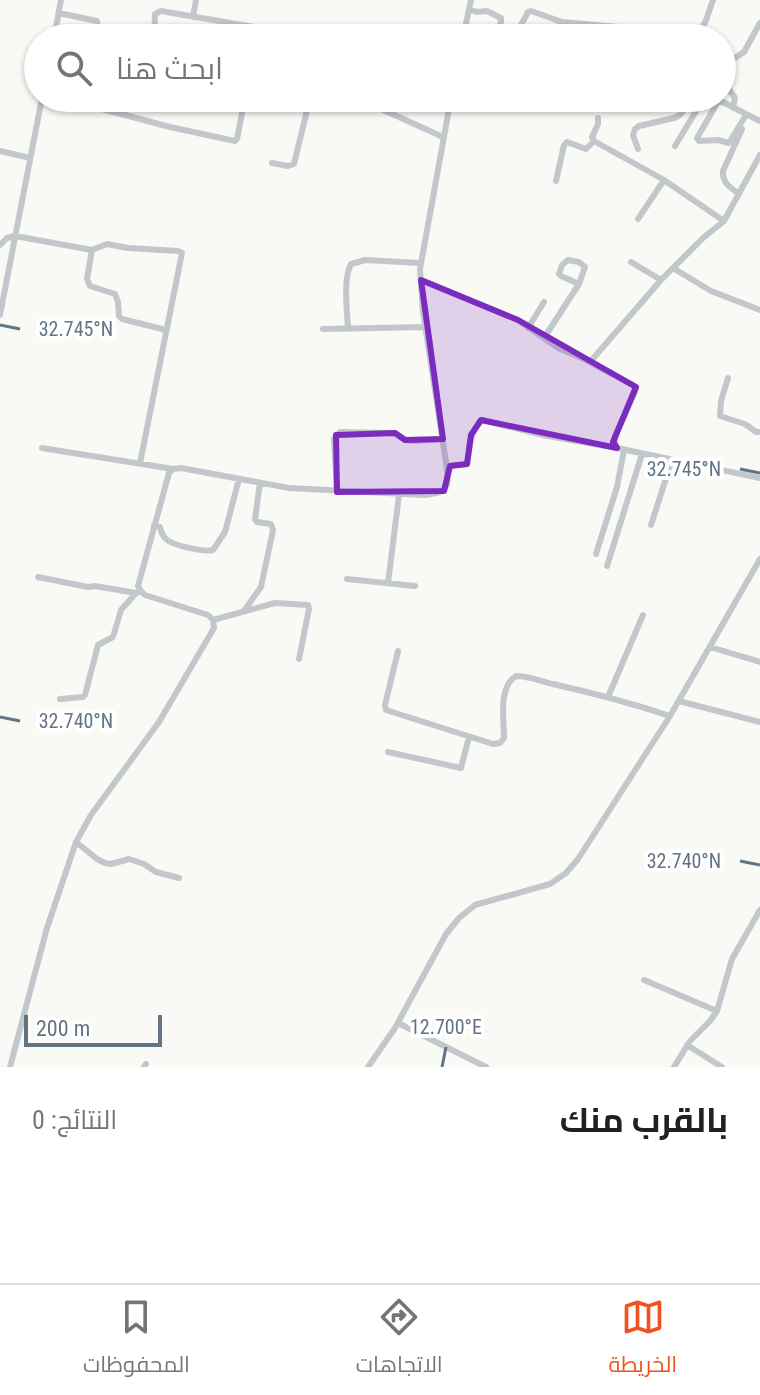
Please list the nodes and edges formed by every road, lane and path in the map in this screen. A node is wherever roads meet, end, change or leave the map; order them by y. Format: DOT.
graph roads {
  1 [pos="61,0"];
  2 [pos="196,0"];
  3 [pos="471,0"];
  4 [pos="713,0"];
  5 [pos="469,9"];
  6 [pos="59,13"];
  7 [pos="193,17"];
  8 [pos="562,22"];
  9 [pos="760,23"];
  10 [pos="57,24"];
  11 [pos="97,24"];
  12 [pos="154,24"];
  13 [pos="236,24"];
  14 [pos="466,24"];
  15 [pos="500,24"];
  16 [pos="522,24"];
  17 [pos="582,24"];
  18 [pos="704,24"];
  19 [pos="736,57"];
  20 [pos="736,110"];
  21 [pos="39,112"];
  22 [pos="113,112"];
  23 [pos="242,112"];
  24 [pos="307,112"];
  25 [pos="388,112"];
  26 [pos="448,112"];
  27 [pos="682,112"];
  28 [pos="696,112"];
  29 [pos="710,112"];
  30 [pos="746,115"];
  31 [pos="598,118"];
  32 [pos="674,118"];
  33 [pos="760,121"];
  34 [pos="742,129"];
  35 [pos="684,131"];
  36 [pos="443,137"];
  37 [pos="594,141"];
  38 [pos="675,146"];
  39 [pos="638,149"];
  40 [pos="0,151"];
  41 [pos="760,155"];
  42 [pos="30,158"];
  43 [pos="272,163"];
  44 [pos="758,164"];
  45 [pos="664,180"];
  46 [pos="556,181"];
  47 [pos="739,194"];
  48 [pos="638,219"];
  49 [pos="724,221"];
  50 [pos="15,236"];
  51 [pos="0,245"];
  52 [pos="92,250"];
  53 [pos="631,262"];
  54 [pos="420,263"];
  55 [pos="673,268"];
  56 [pos="421,280"];
  57 [pos="661,280"];
  58 [pos="579,284"];
  59 [pos="544,302"];
  60 [pos="760,310"];
  61 [pos="0,315"];
  62 [pos="426,327"];
  63 [pos="348,328"];
  64 [pos="528,328"];
  65 [pos="323,329"];
  66 [pos="166,330"];
  67 [pos="544,338"];
  68 [pos="590,362"];
  69 [pos="728,378"];
  70 [pos="760,432"];
  71 [pos="443,439"];
  72 [pos="42,448"];
  73 [pos="620,449"];
  74 [pos="642,454"];
  75 [pos="672,460"];
  76 [pos="140,463"];
  77 [pos="447,466"];
  78 [pos="173,469"];
  79 [pos="760,478"];
  80 [pos="239,479"];
  81 [pos="260,483"];
  82 [pos="337,492"];
  83 [pos="399,495"];
  84 [pos="154,525"];
  85 [pos="651,525"];
  86 [pos="596,554"];
  87 [pos="760,559"];
  88 [pos="607,566"];
  89 [pos="38,577"];
  90 [pos="347,579"];
  91 [pos="388,583"];
  92 [pos="415,586"];
  93 [pos="138,592"];
  94 [pos="244,611"];
  95 [pos="643,615"];
  96 [pos="213,620"];
  97 [pos="710,647"];
  98 [pos="398,651"];
  99 [pos="299,659"];
  100 [pos="760,662"];
  101 [pos="608,697"];
  102 [pos="60,699"];
  103 [pos="679,701"];
  104 [pos="670,716"];
  105 [pos="760,722"];
  106 [pos="469,737"];
  107 [pos="388,752"];
  108 [pos="76,842"];
  109 [pos="179,878"];
  110 [pos="760,910"];
  111 [pos="644,980"];
  112 [pos="717,1011"];
  113 [pos="398,1023"];
  114 [pos="687,1045"];
  115 [pos="10,1067"];
  116 [pos="368,1067"];
  117 [pos="486,1067"];
  118 [pos="674,1067"];
  119 [pos="722,1067"];
  1 -- 6 [label="street"];
  2 -- 7 [label="street"];
  3 -- 5 [label="street"];
  4 -- 18 [label="street"];
  5 -- 14 [label="street"];
  5 -- 15 [label="street"];
  6 -- 10 [label="street"];
  6 -- 11 [label="street"];
  7 -- 12 [label="street"];
  7 -- 13 [label="street"];
  8 -- 16 [label="street"];
  8 -- 17 [label="street"];
  9 -- 19 [label="street"];
  20 -- 30 [label="street"];
  21 -- 42 [label="street"];
  22 -- 23 [label="street"];
  24 -- 43 [label="street"];
  25 -- 36 [label="street"];
  26 -- 36 [label="street"];
  27 -- 32 [label="street"];
  28 -- 35 [label="street"];
  29 -- 30 [label="street"];
  30 -- 33 [label="street"];
  31 -- 37 [label="street"];
  32 -- 35 [label="street"];
  32 -- 39 [label="street"];
  34 -- 47 [label="street"];
  35 -- 38 [label="street"];
  36 -- 54 [label="street"];
  37 -- 45 [label="street"];
  37 -- 46 [label="street"];
  40 -- 42 [label="street"];
  41 -- 44 [label="street"];
  42 -- 50 [label="street"];
  44 -- 47 [label="street"];
  45 -- 48 [label="street"];
  45 -- 49 [label="street"];
  47 -- 49 [label="street"];
  49 -- 55 [label="street"];
  50 -- 51 [label="street"];
  50 -- 52 [label="street"];
  50 -- 61 [label="street"];
  52 -- 66 [label="street"];
  52 -- 66 [label="street"];
  53 -- 57 [label="street"];
  54 -- 56 [label="street"];
  54 -- 63 [label="street"];
  55 -- 57 [label="street"];
  55 -- 60 [label="street"];
  56 -- 62 [label="street"];
  56 -- 64 [label="street"];
  57 -- 68 [label="street"];
  58 -- 58 [label="street"];
  58 -- 67 [label="street"];
  59 -- 64 [label="street"];
  62 -- 63 [label="street"];
  62 -- 71 [label="street"];
  63 -- 65 [label="street"];
  64 -- 67 [label="street"];
  66 -- 76 [label="street"];
  67 -- 68 [label="street"];
  68 -- 73 [label="street"];
  69 -- 70 [label="street"];
  71 -- 77 [label="street"];
  71 -- 82 [label="street"];
  72 -- 76 [label="street"];
  73 -- 74 [label="street"];
  73 -- 77 [label="street"];
  73 -- 86 [label="street"];
  74 -- 75 [label="street"];
  74 -- 88 [label="street"];
  75 -- 79 [label="street"];
  75 -- 85 [label="street"];
  76 -- 78 [label="street"];
  77 -- 83 [label="street"];
  78 -- 80 [label="street"];
  78 -- 84 [label="street"];
  80 -- 81 [label="street"];
  80 -- 84 [label="street"];
  81 -- 82 [label="street"];
  81 -- 94 [label="street"];
  82 -- 83 [label="street"];
  83 -- 91 [label="street"];
  84 -- 93 [label="street"];
  87 -- 97 [label="street"];
  89 -- 93 [label="street"];
  90 -- 91 [label="street"];
  91 -- 92 [label="street"];
  93 -- 96 [label="street"];
  93 -- 102 [label="street"];
  94 -- 96 [label="street"];
  94 -- 99 [label="street"];
  95 -- 101 [label="street"];
  96 -- 108 [label="street"];
  97 -- 100 [label="street"];
  97 -- 103 [label="street"];
  98 -- 106 [label="street"];
  101 -- 104 [label="street"];
  101 -- 106 [label="street"];
  103 -- 104 [label="street"];
  103 -- 105 [label="street"];
  104 -- 113 [label="street"];
  106 -- 107 [label="street"];
  108 -- 109 [label="street"];
  108 -- 115 [label="street"];
  110 -- 112 [label="street"];
  111 -- 112 [label="street"];
  112 -- 114 [label="street"];
  113 -- 116 [label="street"];
  113 -- 117 [label="street"];
  114 -- 118 [label="street"];
  114 -- 119 [label="street"];
}
